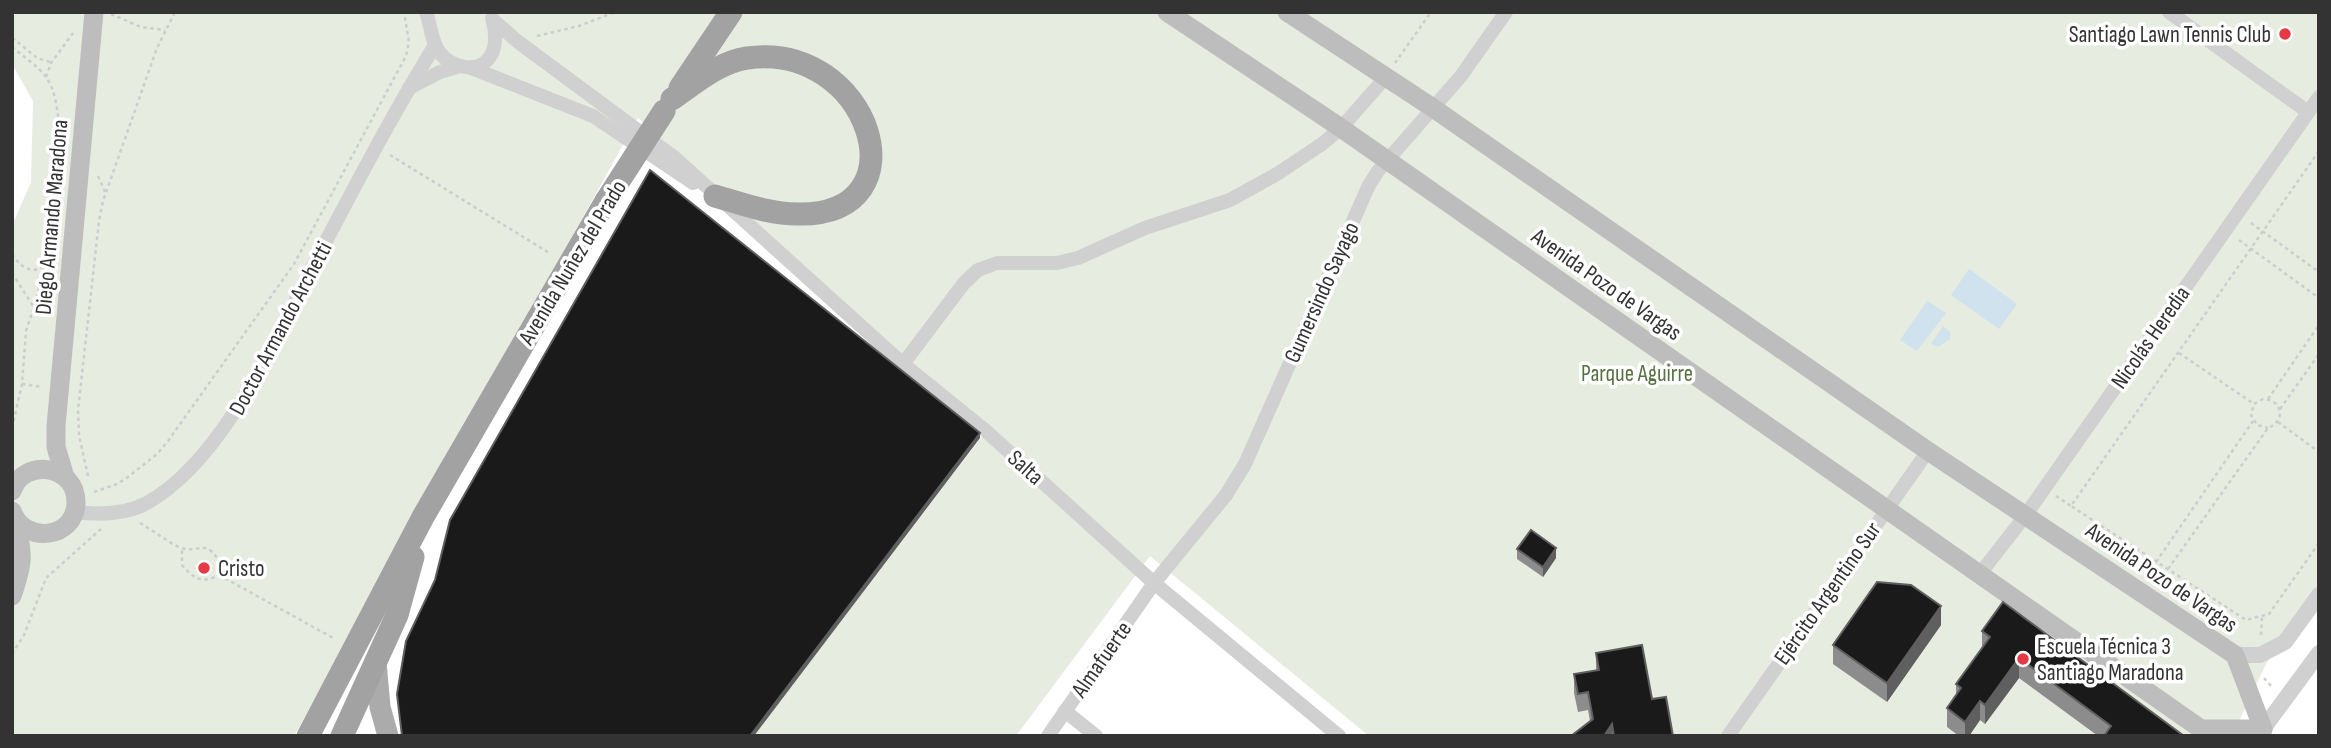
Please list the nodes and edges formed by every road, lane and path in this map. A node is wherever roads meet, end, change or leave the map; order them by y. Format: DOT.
graph roads {
  1 [pos="174,12"];
  2 [pos="404,12"];
  3 [pos="615,12"];
  4 [pos="731,12"];
  5 [pos="1167,12"];
  6 [pos="1287,12"];
  7 [pos="1431,12"];
  8 [pos="1506,12"];
  9 [pos="2169,12"];
  10 [pos="491,16"];
  11 [pos="95,17"];
  12 [pos="428,18"];
  13 [pos="166,30"];
  14 [pos="77,38"];
  15 [pos="12,40"];
  16 [pos="517,41"];
  17 [pos="435,46"];
  18 [pos="12,47"];
  19 [pos="51,63"];
  20 [pos="466,67"];
  21 [pos="1385,78"];
  22 [pos="408,89"];
  23 [pos="2319,97"];
  24 [pos="668,105"];
  25 [pos="1433,108"];
  26 [pos="2308,112"];
  27 [pos="1341,128"];
  28 [pos="65,145"];
  29 [pos="376,147"];
  30 [pos="2319,151"];
  31 [pos="1387,161"];
  32 [pos="58,195"];
  33 [pos="715,196"];
  34 [pos="2236,213"];
  35 [pos="2225,229"];
  36 [pos="2263,232"];
  37 [pos="2251,248"];
  38 [pos="12,254"];
  39 [pos="45,265"];
  40 [pos="569,265"];
  41 [pos="2319,272"];
  42 [pos="12,273"];
  43 [pos="2319,298"];
  44 [pos="34,308"];
  45 [pos="2319,325"];
  46 [pos="2178,352"];
  47 [pos="2319,354"];
  48 [pos="903,364"];
  49 [pos="2268,399"];
  50 [pos="18,402"];
  51 [pos="2254,404"];
  52 [pos="12,407"];
  53 [pos="2280,409"];
  54 [pos="2253,421"];
  55 [pos="2278,422"];
  56 [pos="56,426"];
  57 [pos="12,428"];
  58 [pos="2268,428"];
  59 [pos="1928,451"];
  60 [pos="2319,452"];
  61 [pos="29,472"];
  62 [pos="65,477"];
  63 [pos="12,491"];
  64 [pos="1886,509"];
  65 [pos="74,512"];
  66 [pos="13,513"];
  67 [pos="2025,516"];
  68 [pos="423,517"];
  69 [pos="102,520"];
  70 [pos="136,520"];
  71 [pos="57,531"];
  72 [pos="2319,543"];
  73 [pos="182,548"];
  74 [pos="2156,562"];
  75 [pos="22,568"];
  76 [pos="2168,569"];
  77 [pos="219,575"];
  78 [pos="1979,575"];
  79 [pos="1154,583"];
  80 [pos="2319,595"];
  81 [pos="12,597"];
  82 [pos="354,649"];
  83 [pos="2319,653"];
  84 [pos="12,654"];
  85 [pos="2235,656"];
  86 [pos="376,662"];
  87 [pos="1065,711"];
  88 [pos="2265,733"];
  89 [pos="308,736"];
  90 [pos="342,736"];
  91 [pos="388,736"];
  92 [pos="1048,736"];
  93 [pos="1096,736"];
  94 [pos="1339,736"];
  95 [pos="1728,736"];
  1 -- 13 [label="path"];
  2 -- 13 [label="path"];
  3 -- 16 [label="path"];
  4 -- 24 [label="highway, Avenida Nuñez del Prado"];
  5 -- 27 [label="main road, Avenida Pozo de Vargas"];
  6 -- 21 [label="main road, Avenida Pozo de Vargas"];
  7 -- 21 [label="path"];
  8 -- 25 [label="street, Gumersindo Sayago"];
  9 -- 26 [label="street"];
  10 -- 16 [label="street"];
  10 -- 20 [label="street"];
  11 -- 13 [label="path"];
  11 -- 14 [label="path"];
  11 -- 56 [label="main road, Diego Armando Maradona"];
  12 -- 17 [label="street"];
  15 -- 19 [label="path"];
  16 -- 33 [label="street"];
  17 -- 20 [label="street"];
  17 -- 22 [label="street, Doctor Armando Archetti"];
  18 -- 28 [label="path"];
  20 -- 22 [label="street"];
  20 -- 33 [label="street"];
  21 -- 25 [label="main road, Avenida Pozo de Vargas"];
  21 -- 27 [label="street"];
  22 -- 29 [label="street, Doctor Armando Archetti"];
  23 -- 26 [label="street, Nicolás Heredia"];
  24 -- 33 [label="highway"];
  24 -- 40 [label="highway, Avenida Nuñez del Prado, bridge"];
  25 -- 31 [label="street, Gumersindo Sayago"];
  25 -- 59 [label="main road, Avenida Pozo de Vargas"];
  26 -- 34 [label="street, Nicolás Heredia"];
  27 -- 31 [label="main road, Avenida Pozo de Vargas"];
  27 -- 48 [label="street"];
  29 -- 40 [label="path"];
  29 -- 69 [label="street, Doctor Armando Archetti"];
  30 -- 36 [label="path"];
  31 -- 64 [label="main road, Avenida Pozo de Vargas"];
  31 -- 79 [label="street, Gumersindo Sayago"];
  32 -- 39 [label="path"];
  33 -- 48 [label="street, Salta"];
  34 -- 35 [label="street, Nicolás Heredia"];
  34 -- 36 [label="path"];
  35 -- 37 [label="path"];
  35 -- 67 [label="street, Nicolás Heredia"];
  36 -- 37 [label="path"];
  36 -- 41 [label="path"];
  37 -- 43 [label="path"];
  37 -- 46 [label="path"];
  38 -- 39 [label="path"];
  39 -- 44 [label="path"];
  40 -- 68 [label="highway, Avenida Nuñez del Prado"];
  42 -- 44 [label="path"];
  44 -- 50 [label="path"];
  45 -- 49 [label="path"];
  46 -- 51 [label="path"];
  46 -- 74 [label="path"];
  47 -- 53 [label="path"];
  48 -- 79 [label="street, Salta"];
  49 -- 51 [label="path"];
  49 -- 53 [label="path"];
  50 -- 52 [label="path"];
  50 -- 57 [label="path"];
  51 -- 54 [label="path"];
  53 -- 55 [label="path"];
  54 -- 58 [label="path"];
  54 -- 74 [label="path"];
  55 -- 58 [label="path"];
  55 -- 60 [label="path"];
  56 -- 61 [label="main road, Diego Armando Maradona"];
  56 -- 62 [label="main road, Diego Armando Maradona"];
  58 -- 76 [label="path"];
  59 -- 64 [label="street, Ejército Argentino Sur"];
  59 -- 67 [label="main road, Avenida Pozo de Vargas"];
  61 -- 62 [label="main road"];
  61 -- 63 [label="main road, Diego Armando Maradona"];
  62 -- 65 [label="main road, Diego Armando Maradona"];
  64 -- 78 [label="main road, Avenida Pozo de Vargas"];
  64 -- 95 [label="street, Ejército Argentino Sur"];
  65 -- 69 [label="street, Doctor Armando Archetti"];
  65 -- 71 [label="main road"];
  66 -- 71 [label="main road"];
  66 -- 75 [label="main road"];
  67 -- 78 [label="street, Nicolás Heredia"];
  67 -- 85 [label="main road, Avenida Pozo de Vargas"];
  68 -- 82 [label="highway, Avenida Nuñez del Prado"];
  68 -- 86 [label="highway, Avenida Nuñez del Prado"];
  69 -- 84 [label="path"];
  70 -- 73 [label="path"];
  71 -- 75 [label="main road"];
  72 -- 76 [label="path"];
  73 -- 77 [label="path"];
  73 -- 77 [label="path"];
  74 -- 76 [label="path"];
  75 -- 81 [label="main road"];
  77 -- 82 [label="path"];
  78 -- 88 [label="main road, Avenida Pozo de Vargas"];
  79 -- 87 [label="street, Almafuerte"];
  79 -- 94 [label="street, Salta"];
  80 -- 85 [label="street"];
  82 -- 89 [label="highway, Avenida Nuñez del Prado"];
  83 -- 88 [label="street"];
  85 -- 88 [label="main road, Avenida Pozo de Vargas"];
  86 -- 90 [label="highway, Avenida Nuñez del Prado"];
  86 -- 91 [label="main road"];
  87 -- 92 [label="street, Almafuerte"];
  87 -- 93 [label="street"];
}
